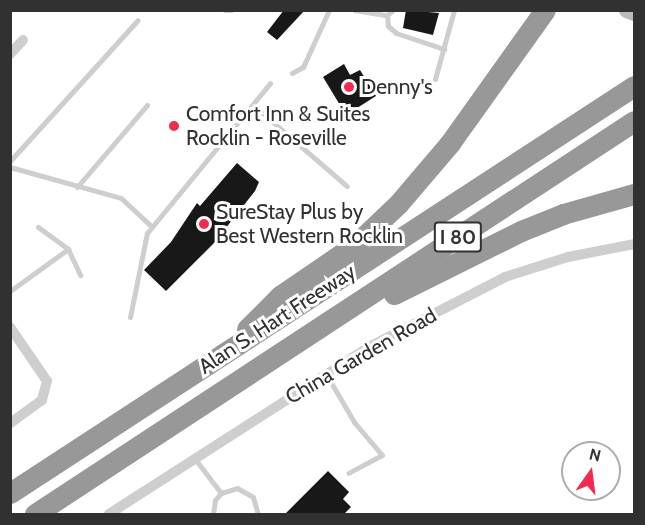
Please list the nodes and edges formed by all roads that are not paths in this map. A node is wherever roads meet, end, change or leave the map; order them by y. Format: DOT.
graph roads {
  1 [pos="225,10"];
  2 [pos="231,10"];
  3 [pos="329,10"];
  4 [pos="354,10"];
  5 [pos="393,10"];
  6 [pos="454,10"];
  7 [pos="545,10"];
  8 [pos="626,10"];
  9 [pos="634,13"];
  10 [pos="387,15"];
  11 [pos="138,20"];
  12 [pos="23,40"];
  13 [pos="444,48"];
  14 [pos="10,54"];
  15 [pos="292,73"];
  16 [pos="435,80"];
  17 [pos="270,84"];
  18 [pos="634,86"];
  19 [pos="147,105"];
  20 [pos="253,105"];
  21 [pos="634,121"];
  22 [pos="10,161"];
  23 [pos="10,167"];
  24 [pos="348,186"];
  25 [pos="78,187"];
  26 [pos="634,194"];
  27 [pos="38,227"];
  28 [pos="152,228"];
  29 [pos="634,244"];
  30 [pos="68,249"];
  31 [pos="80,275"];
  32 [pos="10,291"];
  33 [pos="130,317"];
  34 [pos="10,327"];
  35 [pos="282,353"];
  36 [pos="219,357"];
  37 [pos="326,374"];
  38 [pos="10,423"];
  39 [pos="194,457"];
  40 [pos="348,473"];
  41 [pos="10,493"];
  42 [pos="221,493"];
  43 [pos="35,514"];
  44 [pos="109,514"];
  45 [pos="213,514"];
  46 [pos="258,514"];
  1 -- 2 [label="lane"];
  3 -- 15 [label="lane"];
  4 -- 10 [label="lane"];
  5 -- 10 [label="lane"];
  6 -- 13 [label="lane"];
  7 -- 36 [label="highway"];
  8 -- 9 [label="main road"];
  10 -- 13 [label="lane"];
  11 -- 22 [label="lane"];
  12 -- 14 [label="street"];
  13 -- 16 [label="lane"];
  17 -- 20 [label="lane"];
  18 -- 36 [label="highway, Alan S. Hart Freeway / I 80"];
  19 -- 25 [label="lane"];
  20 -- 24 [label="lane"];
  20 -- 28 [label="lane"];
  21 -- 35 [label="highway, Alan S. Hart Freeway / I 80"];
  23 -- 25 [label="lane"];
  25 -- 28 [label="lane"];
  26 -- 35 [label="highway"];
  27 -- 30 [label="lane"];
  28 -- 33 [label="lane"];
  29 -- 37 [label="street, China Garden Road"];
  30 -- 31 [label="lane"];
  30 -- 32 [label="lane"];
  34 -- 38 [label="street"];
  35 -- 43 [label="highway, Alan S. Hart Freeway / I 80"];
  36 -- 41 [label="highway, Alan S. Hart Freeway / I 80"];
  37 -- 39 [label="street, China Garden Road"];
  37 -- 40 [label="lane"];
  39 -- 42 [label="lane"];
  39 -- 44 [label="street, China Garden Road"];
  42 -- 45 [label="lane"];
  42 -- 46 [label="lane"];
}
